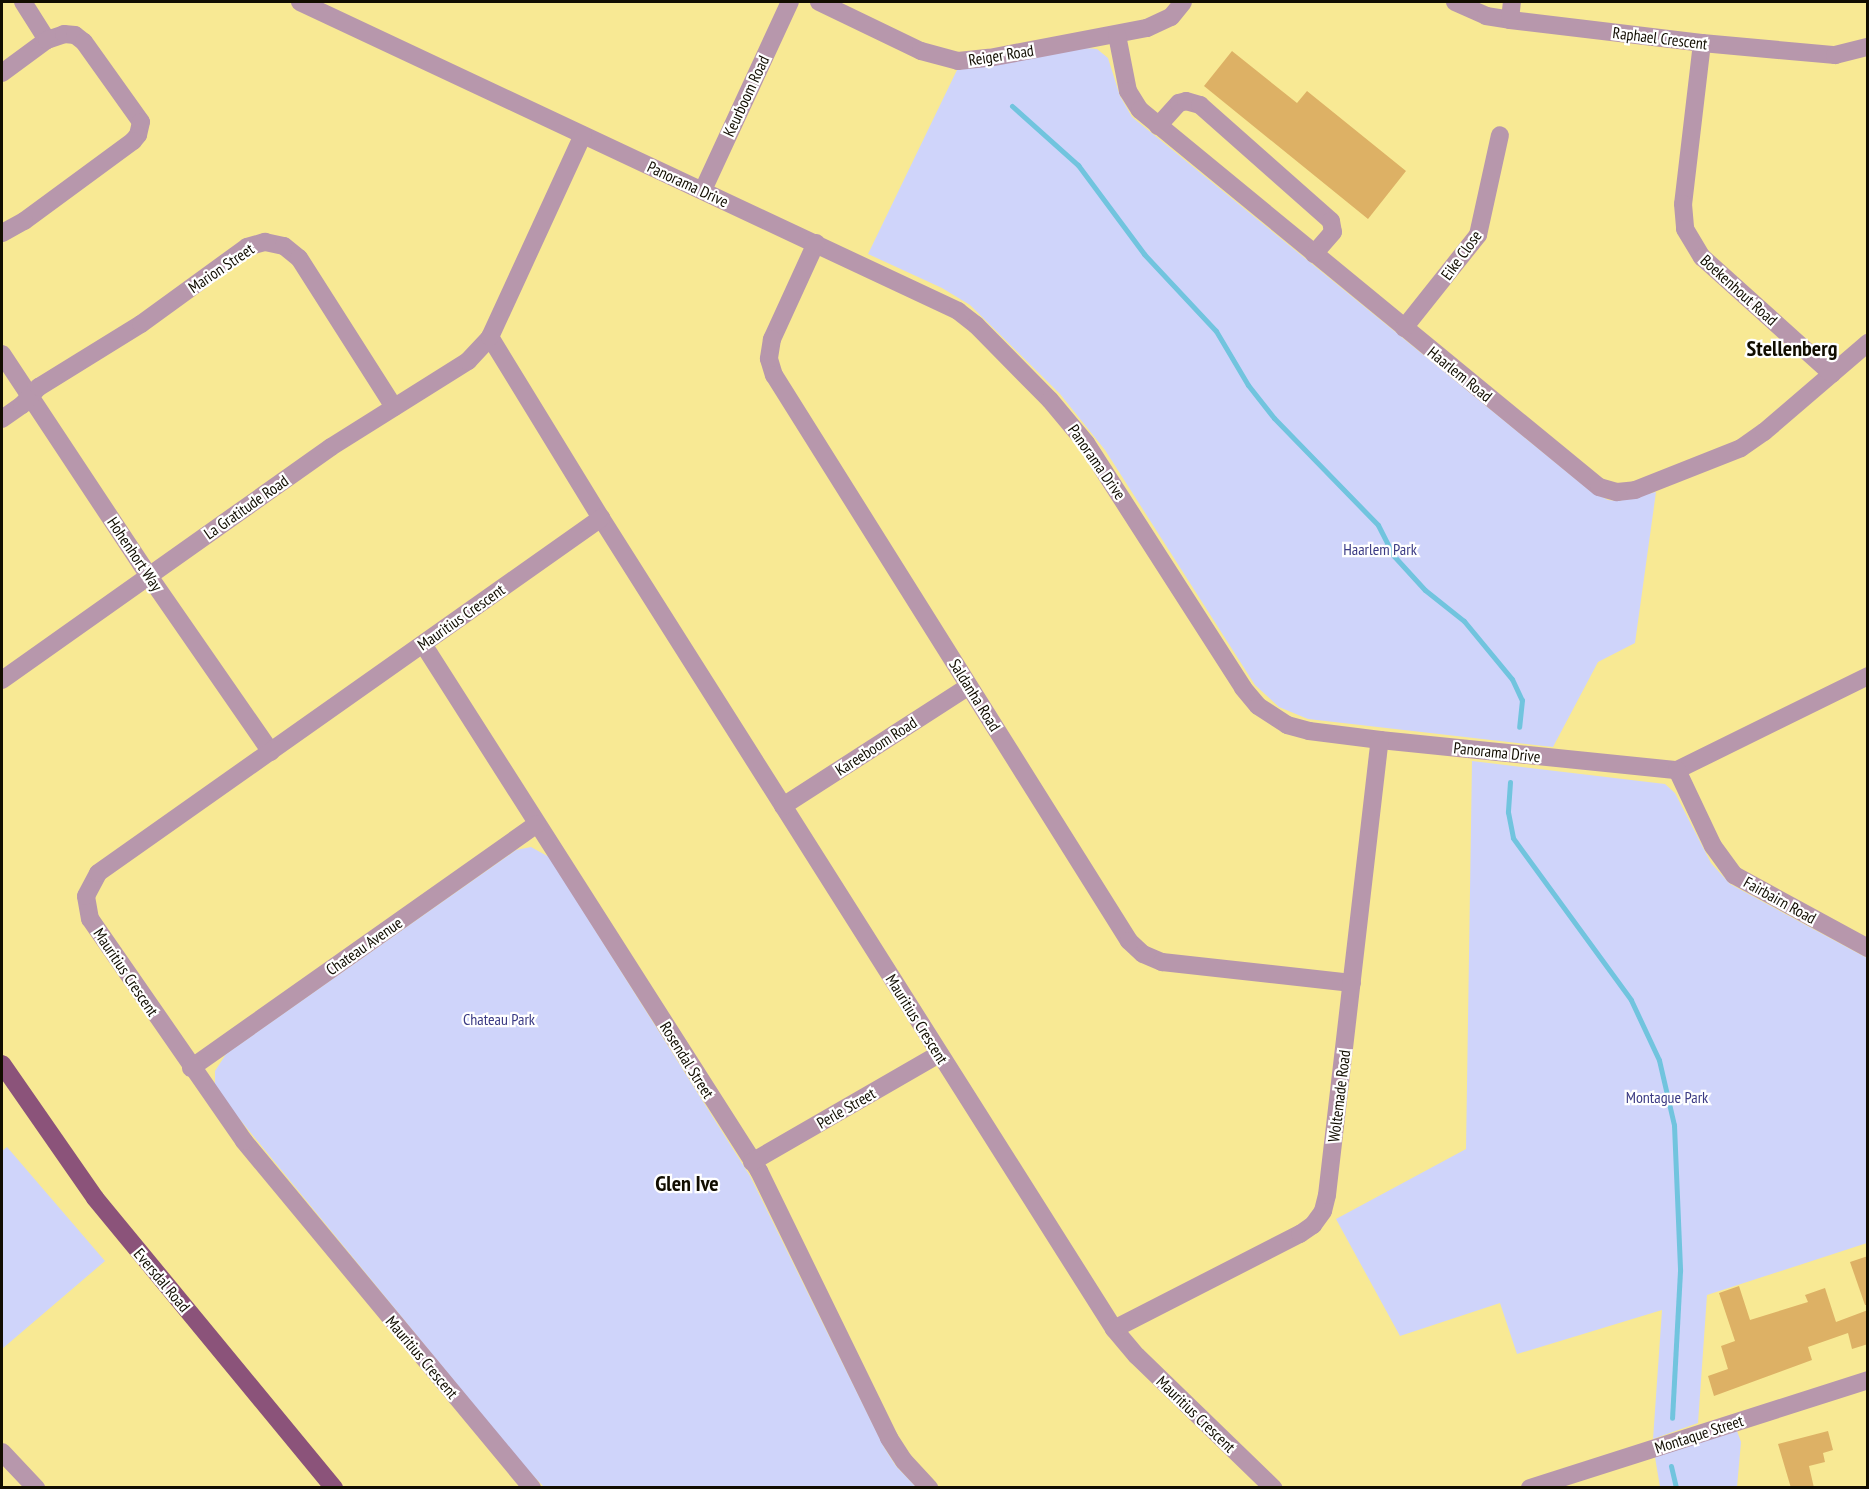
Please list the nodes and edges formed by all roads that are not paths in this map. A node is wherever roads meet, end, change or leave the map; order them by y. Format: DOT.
graph roads {
  1 [pos="23,2"];
  2 [pos="300,2"];
  3 [pos="790,2"];
  4 [pos="819,2"];
  5 [pos="1183,2"];
  6 [pos="1455,2"];
  7 [pos="1512,2"];
  8 [pos="1510,20"];
  9 [pos="1117,35"];
  10 [pos="46,37"];
  11 [pos="1702,43"];
  12 [pos="1868,47"];
  13 [pos="2,73"];
  14 [pos="1158,126"];
  15 [pos="584,135"];
  16 [pos="1500,135"];
  17 [pos="703,190"];
  18 [pos="2,232"];
  19 [pos="816,243"];
  20 [pos="1314,254"];
  21 [pos="1404,328"];
  22 [pos="490,337"];
  23 [pos="1868,343"];
  24 [pos="2,354"];
  25 [pos="1832,374"];
  26 [pos="30,397"];
  27 [pos="394,407"];
  28 [pos="2,419"];
  29 [pos="601,518"];
  30 [pos="149,576"];
  31 [pos="423,644"];
  32 [pos="1868,676"];
  33 [pos="2,680"];
  34 [pos="969,687"];
  35 [pos="1380,740"];
  36 [pos="271,752"];
  37 [pos="1677,770"];
  38 [pos="783,806"];
  39 [pos="537,824"];
  40 [pos="1868,948"];
  41 [pos="1352,983"];
  42 [pos="939,1054"];
  43 [pos="2,1064"];
  44 [pos="191,1068"];
  45 [pos="752,1162"];
  46 [pos="1114,1329"];
  47 [pos="1868,1380"];
  48 [pos="2,1452"];
  49 [pos="36,1488"];
  50 [pos="334,1488"];
  51 [pos="532,1488"];
  52 [pos="929,1488"];
  53 [pos="1272,1488"];
  54 [pos="1530,1488"];
  1 -- 10 [label="street"];
  2 -- 15 [label="street, Panorama Drive"];
  3 -- 17 [label="street, Keurboom Road"];
  4 -- 9 [label="street, Reiger Road"];
  5 -- 9 [label="street, Reiger Road"];
  6 -- 8 [label="street, Raphael Crescent"];
  7 -- 8 [label="street"];
  8 -- 11 [label="street, Raphael Crescent"];
  9 -- 14 [label="street, Haarlem Road"];
  10 -- 13 [label="street"];
  10 -- 18 [label="street"];
  11 -- 12 [label="street, Raphael Crescent"];
  11 -- 25 [label="street, Boekenhout Road"];
  14 -- 20 [label="street, Haarlem Road"];
  14 -- 20 [label="street"];
  15 -- 17 [label="street, Panorama Drive"];
  15 -- 22 [label="street"];
  16 -- 21 [label="street, Eike Close"];
  17 -- 19 [label="street, Panorama Drive"];
  19 -- 34 [label="street, Saldanha Road"];
  19 -- 35 [label="street, Panorama Drive"];
  20 -- 21 [label="street, Haarlem Road"];
  21 -- 25 [label="street, Haarlem Road"];
  22 -- 27 [label="street, La Gratitude Road"];
  22 -- 29 [label="street, Mauritius Crescent"];
  23 -- 25 [label="street, Haarlem Road"];
  24 -- 26 [label="street, Hohenhort Way"];
  26 -- 27 [label="street, Marion Street"];
  26 -- 28 [label="street, Marion Street"];
  26 -- 30 [label="street, Hohenhort Way"];
  27 -- 30 [label="street, La Gratitude Road"];
  29 -- 31 [label="street, Mauritius Crescent"];
  29 -- 38 [label="street, Mauritius Crescent"];
  30 -- 33 [label="street, La Gratitude Road"];
  30 -- 36 [label="street, Hohenhort Way"];
  31 -- 36 [label="street, Mauritius Crescent"];
  31 -- 39 [label="street, Rosendal Street"];
  32 -- 37 [label="street"];
  34 -- 38 [label="street, Kareeboom Road"];
  34 -- 41 [label="street, Saldanha Road"];
  35 -- 37 [label="street, Panorama Drive"];
  35 -- 41 [label="street, Woltemade Road"];
  36 -- 44 [label="street, Mauritius Crescent"];
  37 -- 40 [label="street, Fairbairn Road"];
  38 -- 42 [label="street, Mauritius Crescent"];
  39 -- 44 [label="street, Chateau Avenue"];
  39 -- 45 [label="street, Rosendal Street"];
  41 -- 46 [label="street, Woltemade Road"];
  42 -- 45 [label="street, Perle Street"];
  42 -- 46 [label="street, Mauritius Crescent"];
  43 -- 50 [label="main road, Eversdal Road"];
  44 -- 51 [label="street, Mauritius Crescent"];
  45 -- 52 [label="street, Rosendal Street"];
  46 -- 53 [label="street, Mauritius Crescent"];
  47 -- 54 [label="street, Montaque Street"];
  48 -- 49 [label="street"];
}
